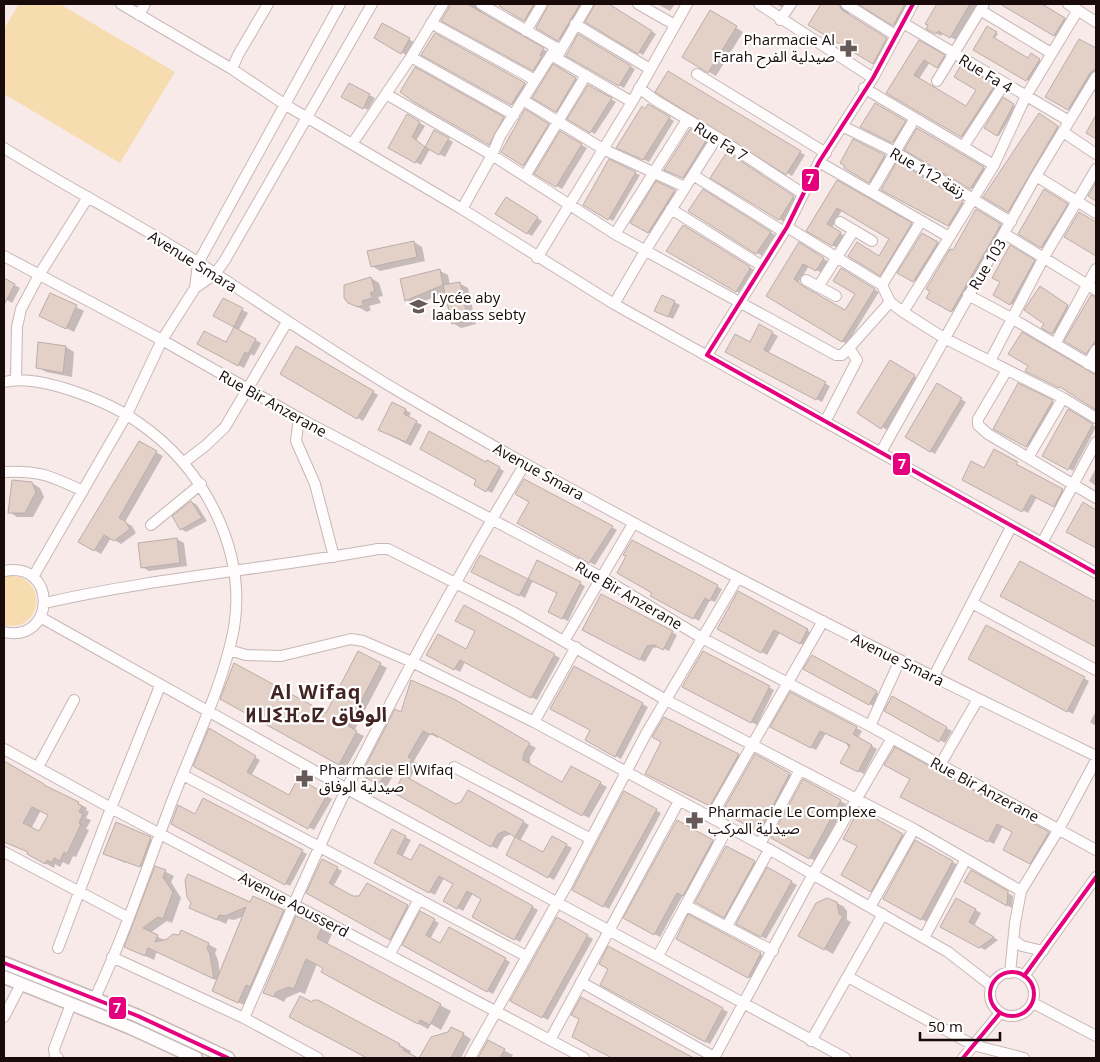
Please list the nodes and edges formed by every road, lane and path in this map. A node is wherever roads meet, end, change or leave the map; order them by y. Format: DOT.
graph roads {
  1 [pos="121,4"];
  2 [pos="145,4"];
  3 [pos="268,4"];
  4 [pos="340,4"];
  5 [pos="372,4"];
  6 [pos="443,4"];
  7 [pos="481,4"];
  8 [pos="542,4"];
  9 [pos="588,4"];
  10 [pos="638,4"];
  11 [pos="687,4"];
  12 [pos="758,4"];
  13 [pos="790,4"];
  14 [pos="846,4"];
  15 [pos="913,4"];
  16 [pos="1068,4"];
  17 [pos="494,7"];
  18 [pos="982,7"];
  19 [pos="1078,10"];
  20 [pos="139,14"];
  21 [pos="780,20"];
  22 [pos="1096,22"];
  23 [pos="431,23"];
  24 [pos="903,23"];
  25 [pos="575,24"];
  26 [pos="675,25"];
  27 [pos="526,31"];
  28 [pos="895,34"];
  29 [pos="556,52"];
  30 [pos="1051,52"];
  31 [pos="954,54"];
  32 [pos="411,57"];
  33 [pos="232,69"];
  34 [pos="650,69"];
  35 [pos="697,74"];
  36 [pos="586,75"];
  37 [pos="873,78"];
  38 [pos="535,80"];
  39 [pos="937,81"];
  40 [pos="1095,81"];
  41 [pos="1004,84"];
  42 [pos="639,88"];
  43 [pos="864,88"];
  44 [pos="386,94"];
  45 [pos="1026,96"];
  46 [pos="523,100"];
  47 [pos="632,102"];
  48 [pos="284,104"];
  49 [pos="514,115"];
  50 [pos="308,118"];
  51 [pos="915,118"];
  52 [pos="557,120"];
  53 [pos="687,120"];
  54 [pos="1069,121"];
  55 [pos="842,126"];
  56 [pos="1062,132"];
  57 [pos="717,137"];
  58 [pos="352,144"];
  59 [pos="963,147"];
  60 [pos="4,148"];
  61 [pos="603,149"];
  62 [pos="895,152"];
  63 [pos="826,153"];
  64 [pos="1096,154"];
  65 [pos="492,155"];
  66 [pos="819,162"];
  67 [pos="994,165"];
  68 [pos="1096,169"];
  69 [pos="655,172"];
  70 [pos="693,174"];
  71 [pos="525,176"];
  72 [pos="1036,176"];
  73 [pos="685,188"];
  74 [pos="872,191"];
  75 [pos="802,193"];
  76 [pos="88,197"];
  77 [pos="973,199"];
  78 [pos="1077,201"];
  79 [pos="568,204"];
  80 [pos="462,209"];
  81 [pos="671,209"];
  82 [pos="1096,213"];
  83 [pos="921,221"];
  84 [pos="840,222"];
  85 [pos="1011,222"];
  86 [pos="786,230"];
  87 [pos="854,230"];
  88 [pos="615,234"];
  89 [pos="1005,234"];
  90 [pos="950,237"];
  91 [pos="872,241"];
  92 [pos="645,250"];
  93 [pos="4,256"];
  94 [pos="1044,257"];
  95 [pos="537,258"];
  96 [pos="838,258"];
  97 [pos="198,263"];
  98 [pos="762,266"];
  99 [pos="1096,270"];
  100 [pos="215,274"];
  101 [pos="40,275"];
  102 [pos="806,280"];
  103 [pos="882,285"];
  104 [pos="818,287"];
  105 [pos="1092,287"];
  106 [pos="195,288"];
  107 [pos="968,295"];
  108 [pos="836,296"];
  109 [pos="890,302"];
  110 [pos="614,304"];
  111 [pos="739,304"];
  112 [pos="903,312"];
  113 [pos="1013,319"];
  114 [pos="287,322"];
  115 [pos="944,338"];
  116 [pos="162,340"];
  117 [pos="1055,344"];
  118 [pos="849,348"];
  119 [pos="1096,350"];
  120 [pos="707,355"];
  121 [pos="990,361"];
  122 [pos="1092,366"];
  123 [pos="1007,370"];
  124 [pos="16,379"];
  125 [pos="4,382"];
  126 [pos="249,389"];
  127 [pos="1063,398"];
  128 [pos="127,414"];
  129 [pos="299,418"];
  130 [pos="1096,418"];
  131 [pos="824,422"];
  132 [pos="1096,442"];
  133 [pos="880,452"];
  134 [pos="1029,456"];
  135 [pos="182,463"];
  136 [pos="525,464"];
  137 [pos="4,472"];
  138 [pos="1074,483"];
  139 [pos="201,484"];
  140 [pos="83,490"];
  141 [pos="1096,498"];
  142 [pos="491,519"];
  143 [pos="633,524"];
  144 [pos="151,525"];
  145 [pos="1011,527"];
  146 [pos="1042,543"];
  147 [pos="334,557"];
  148 [pos="4,571"];
  149 [pos="234,573"];
  150 [pos="1096,573"];
  151 [pos="33,577"];
  152 [pos="603,578"];
  153 [pos="737,579"];
  154 [pos="457,582"];
  155 [pos="972,603"];
  156 [pos="45,604"];
  157 [pos="40,617"];
  158 [pos="823,621"];
  159 [pos="4,632"];
  160 [pos="702,638"];
  161 [pos="564,641"];
  162 [pos="576,647"];
  163 [pos="229,650"];
  164 [pos="900,660"];
  165 [pos="412,662"];
  166 [pos="1096,670"];
  167 [pos="934,676"];
  168 [pos="789,683"];
  169 [pos="160,686"];
  170 [pos="978,699"];
  171 [pos="74,700"];
  172 [pos="666,700"];
  173 [pos="208,711"];
  174 [pos="534,722"];
  175 [pos="870,726"];
  176 [pos="892,738"];
  177 [pos="754,744"];
  178 [pos="4,749"];
  179 [pos="1096,756"];
  180 [pos="1096,760"];
  181 [pos="940,764"];
  182 [pos="38,767"];
  183 [pos="454,767"];
  184 [pos="800,770"];
  185 [pos="625,772"];
  186 [pos="183,775"];
  187 [pos="347,789"];
  188 [pos="856,799"];
  189 [pos="679,801"];
  190 [pos="111,808"];
  191 [pos="711,817"];
  192 [pos="728,827"];
  193 [pos="914,829"];
  194 [pos="1059,829"];
  195 [pos="160,834"];
  196 [pos="591,839"];
  197 [pos="321,847"];
  198 [pos="765,847"];
  199 [pos="1096,850"];
  200 [pos="4,852"];
  201 [pos="966,859"];
  202 [pos="813,874"];
  203 [pos="1096,877"];
  204 [pos="1021,891"];
  205 [pos="79,893"];
  206 [pos="419,899"];
  207 [pos="557,901"];
  208 [pos="295,904"];
  209 [pos="686,906"];
  210 [pos="870,907"];
  211 [pos="883,914"];
  212 [pos="127,917"];
  213 [pos="727,926"];
  214 [pos="608,929"];
  215 [pos="924,938"];
  216 [pos="1014,940"];
  217 [pos="58,948"];
  218 [pos="773,951"];
  219 [pos="1043,951"];
  220 [pos="390,954"];
  221 [pos="526,956"];
  222 [pos="658,956"];
  223 [pos="112,957"];
  224 [pos="4,963"];
  225 [pos="1010,973"];
  226 [pos="1024,976"];
  227 [pos="4,977"];
  228 [pos="848,977"];
  229 [pos="581,982"];
  230 [pos="21,984"];
  231 [pos="992,986"];
  232 [pos="95,998"];
  233 [pos="1033,1003"];
  234 [pos="71,1004"];
  235 [pos="744,1004"];
  236 [pos="496,1011"];
  237 [pos="1000,1013"];
  238 [pos="4,1017"];
  239 [pos="244,1018"];
  240 [pos="1096,1036"];
  241 [pos="550,1040"];
  242 [pos="811,1040"];
  243 [pos="973,1045"];
  244 [pos="58,1058"];
  245 [pos="196,1058"];
  246 [pos="228,1058"];
  247 [pos="318,1058"];
  248 [pos="470,1058"];
  249 [pos="584,1058"];
  250 [pos="714,1058"];
  251 [pos="845,1058"];
  252 [pos="963,1058"];
  253 [pos="1024,1058"];
  1 -- 20 [label="street"];
  2 -- 20 [label="street"];
  3 -- 33 [label="street"];
  4 -- 48 [label="street"];
  5 -- 50 [label="street"];
  6 -- 23 [label="street"];
  7 -- 17 [label="street"];
  8 -- 27 [label="street"];
  9 -- 25 [label="street"];
  10 -- 26 [label="street"];
  11 -- 26 [label="street"];
  12 -- 21 [label="street"];
  13 -- 21 [label="street"];
  14 -- 28 [label="street"];
  15 -- 24 [label="street"];
  16 -- 19 [label="street"];
  17 -- 27 [label="street"];
  18 -- 30 [label="street"];
  18 -- 31 [label="street"];
  19 -- 22 [label="street"];
  19 -- 30 [label="street"];
  20 -- 33 [label="street"];
  21 -- 37 [label="street"];
  23 -- 32 [label="street"];
  23 -- 38 [label="street"];
  24 -- 28 [label="street"];
  24 -- 31 [label="street, Rue Fa 4"];
  25 -- 29 [label="street"];
  25 -- 34 [label="street"];
  26 -- 34 [label="street"];
  27 -- 29 [label="street"];
  28 -- 37 [label="street"];
  29 -- 36 [label="street"];
  29 -- 38 [label="street"];
  30 -- 45 [label="street"];
  31 -- 39 [label="street"];
  31 -- 41 [label="street, Rue Fa 4"];
  32 -- 44 [label="street"];
  32 -- 49 [label="street"];
  33 -- 48 [label="street"];
  34 -- 42 [label="street"];
  35 -- 63 [label="street"];
  36 -- 47 [label="street"];
  36 -- 52 [label="street"];
  37 -- 43 [label="street"];
  38 -- 46 [label="street"];
  40 -- 54 [label="street, Rue 103"];
  41 -- 45 [label="street, Rue Fa 4"];
  41 -- 59 [label="street"];
  42 -- 47 [label="street"];
  42 -- 53 [label="street, Rue Fa 7"];
  43 -- 51 [label="street"];
  43 -- 55 [label="street"];
  44 -- 58 [label="street"];
  44 -- 65 [label="street"];
  45 -- 54 [label="street, Rue Fa 4"];
  45 -- 67 [label="street"];
  46 -- 49 [label="street"];
  46 -- 52 [label="street"];
  47 -- 61 [label="street"];
  48 -- 50 [label="street"];
  48 -- 97 [label="street"];
  49 -- 65 [label="street"];
  50 -- 58 [label="street"];
  50 -- 100 [label="street"];
  51 -- 59 [label="street"];
  51 -- 62 [label="street"];
  52 -- 61 [label="street"];
  52 -- 71 [label="street"];
  53 -- 57 [label="street, Rue Fa 7"];
  53 -- 69 [label="street"];
  54 -- 56 [label="street, Rue 103"];
  55 -- 62 [label="street, Rue 112 زنقة"];
  55 -- 63 [label="street"];
  56 -- 64 [label="street"];
  56 -- 72 [label="street, Rue 103"];
  57 -- 70 [label="street"];
  57 -- 75 [label="street, Rue Fa 7"];
  58 -- 80 [label="street"];
  59 -- 67 [label="street"];
  60 -- 76 [label="street, Avenue Smara"];
  61 -- 69 [label="street"];
  61 -- 79 [label="street"];
  62 -- 74 [label="street"];
  62 -- 77 [label="street, Rue 112 زنقة"];
  63 -- 66 [label="street"];
  65 -- 71 [label="street"];
  65 -- 80 [label="street"];
  66 -- 74 [label="street"];
  66 -- 75 [label="street"];
  67 -- 77 [label="street"];
  68 -- 78 [label="street"];
  69 -- 73 [label="street"];
  69 -- 88 [label="street"];
  70 -- 73 [label="street"];
  70 -- 86 [label="street"];
  71 -- 79 [label="street"];
  72 -- 78 [label="street"];
  72 -- 85 [label="street, Rue 103"];
  73 -- 81 [label="street"];
  74 -- 83 [label="street"];
  75 -- 86 [label="street"];
  76 -- 97 [label="street, Avenue Smara"];
  76 -- 101 [label="street"];
  77 -- 85 [label="street, Rue 112 زنقة"];
  77 -- 90 [label="street"];
  78 -- 82 [label="street"];
  78 -- 94 [label="street"];
  79 -- 88 [label="street"];
  79 -- 95 [label="street"];
  80 -- 95 [label="street"];
  81 -- 92 [label="street"];
  81 -- 98 [label="street"];
  83 -- 90 [label="street"];
  83 -- 103 [label="street"];
  84 -- 87 [label="street"];
  85 -- 89 [label="street, Rue 103"];
  86 -- 96 [label="street"];
  86 -- 98 [label="street"];
  87 -- 91 [label="street"];
  87 -- 96 [label="street"];
  88 -- 92 [label="street"];
  89 -- 94 [label="street"];
  89 -- 107 [label="street, Rue 103"];
  90 -- 112 [label="street"];
  92 -- 110 [label="street"];
  92 -- 111 [label="street"];
  93 -- 101 [label="street, Rue Bir Anzerane"];
  94 -- 105 [label="street"];
  94 -- 113 [label="street"];
  95 -- 110 [label="street"];
  96 -- 103 [label="street"];
  96 -- 104 [label="street"];
  97 -- 100 [label="street, Avenue Smara"];
  97 -- 106 [label="street"];
  98 -- 111 [label="street"];
  99 -- 105 [label="street"];
  100 -- 106 [label="street"];
  100 -- 114 [label="street, Avenue Smara"];
  101 -- 116 [label="street, Rue Bir Anzerane"];
  101 -- 124 [label="street"];
  102 -- 104 [label="street"];
  103 -- 109 [label="street"];
  104 -- 108 [label="street"];
  105 -- 117 [label="street"];
  106 -- 116 [label="street"];
  107 -- 113 [label="street"];
  107 -- 115 [label="street, Rue 103"];
  109 -- 112 [label="street"];
  109 -- 118 [label="street"];
  110 -- 120 [label="street"];
  111 -- 118 [label="street"];
  111 -- 120 [label="street"];
  112 -- 115 [label="street"];
  113 -- 117 [label="street"];
  113 -- 121 [label="street"];
  114 -- 126 [label="street"];
  114 -- 136 [label="street, Avenue Smara"];
  115 -- 121 [label="street"];
  115 -- 133 [label="street, Rue 103"];
  116 -- 126 [label="street, Rue Bir Anzerane"];
  116 -- 128 [label="street"];
  117 -- 122 [label="street"];
  118 -- 131 [label="street"];
  119 -- 122 [label="street"];
  120 -- 131 [label="street"];
  121 -- 123 [label="street"];
  123 -- 127 [label="street"];
  123 -- 134 [label="street"];
  124 -- 125 [label="street"];
  124 -- 128 [label="street"];
  126 -- 129 [label="street, Rue Bir Anzerane"];
  126 -- 135 [label="street"];
  127 -- 130 [label="street"];
  127 -- 134 [label="street"];
  128 -- 135 [label="street"];
  128 -- 140 [label="street"];
  129 -- 142 [label="street, Rue Bir Anzerane"];
  129 -- 147 [label="street"];
  131 -- 133 [label="street"];
  132 -- 138 [label="street"];
  133 -- 145 [label="street"];
  134 -- 138 [label="street"];
  135 -- 139 [label="street"];
  136 -- 142 [label="street"];
  136 -- 143 [label="street, Avenue Smara"];
  137 -- 140 [label="street"];
  138 -- 141 [label="street"];
  138 -- 146 [label="street"];
  139 -- 144 [label="street"];
  139 -- 149 [label="street"];
  140 -- 151 [label="street"];
  142 -- 152 [label="street, Rue Bir Anzerane"];
  142 -- 154 [label="street"];
  143 -- 152 [label="street"];
  143 -- 153 [label="street, Avenue Smara"];
  145 -- 146 [label="street"];
  145 -- 155 [label="street"];
  146 -- 150 [label="street"];
  147 -- 149 [label="street"];
  147 -- 154 [label="street"];
  148 -- 151 [label="street"];
  149 -- 156 [label="street"];
  149 -- 163 [label="street"];
  151 -- 156 [label="street"];
  152 -- 160 [label="street, Rue Bir Anzerane"];
  152 -- 161 [label="street"];
  153 -- 158 [label="street, Avenue Smara"];
  153 -- 160 [label="street"];
  154 -- 161 [label="street"];
  154 -- 165 [label="street"];
  155 -- 166 [label="street"];
  155 -- 167 [label="street"];
  156 -- 157 [label="street"];
  157 -- 159 [label="street"];
  157 -- 169 [label="street"];
  158 -- 164 [label="street, Avenue Smara"];
  158 -- 168 [label="street"];
  160 -- 168 [label="street, Rue Bir Anzerane"];
  160 -- 172 [label="street"];
  161 -- 162 [label="street"];
  162 -- 172 [label="street"];
  162 -- 174 [label="street"];
  163 -- 165 [label="street"];
  163 -- 173 [label="street"];
  164 -- 167 [label="street, Avenue Smara"];
  164 -- 175 [label="street"];
  165 -- 174 [label="street"];
  165 -- 187 [label="street"];
  167 -- 170 [label="street, Avenue Smara"];
  168 -- 175 [label="street, Rue Bir Anzerane"];
  168 -- 177 [label="street"];
  169 -- 173 [label="street"];
  169 -- 190 [label="street"];
  170 -- 179 [label="street, Avenue Smara"];
  170 -- 181 [label="street"];
  171 -- 182 [label="street"];
  172 -- 177 [label="street"];
  172 -- 185 [label="street"];
  173 -- 186 [label="street"];
  173 -- 187 [label="street"];
  174 -- 185 [label="street"];
  175 -- 176 [label="street, Rue Bir Anzerane"];
  176 -- 181 [label="street, Rue Bir Anzerane"];
  176 -- 188 [label="street"];
  177 -- 184 [label="street"];
  177 -- 191 [label="street"];
  178 -- 182 [label="street, Avenue Aousserd"];
  180 -- 194 [label="street"];
  181 -- 194 [label="street, Rue Bir Anzerane"];
  182 -- 190 [label="street, Avenue Aousserd"];
  183 -- 196 [label="street"];
  184 -- 188 [label="street"];
  184 -- 198 [label="street"];
  185 -- 189 [label="street"];
  185 -- 196 [label="street"];
  186 -- 195 [label="street"];
  186 -- 197 [label="street"];
  187 -- 197 [label="street"];
  187 -- 207 [label="street"];
  188 -- 193 [label="street"];
  188 -- 202 [label="street"];
  189 -- 191 [label="street"];
  189 -- 214 [label="street"];
  190 -- 195 [label="street, Avenue Aousserd"];
  190 -- 205 [label="street"];
  191 -- 192 [label="street"];
  192 -- 198 [label="street"];
  192 -- 209 [label="street"];
  193 -- 201 [label="street"];
  193 -- 210 [label="street"];
  194 -- 199 [label="street, Rue Bir Anzerane"];
  194 -- 204 [label="street"];
  195 -- 208 [label="street, Avenue Aousserd"];
  195 -- 212 [label="street"];
  196 -- 207 [label="street"];
  197 -- 206 [label="street"];
  197 -- 208 [label="street"];
  198 -- 202 [label="street"];
  198 -- 213 [label="street"];
  200 -- 205 [label="street"];
  201 -- 204 [label="street"];
  201 -- 215 [label="street"];
  202 -- 210 [label="street"];
  202 -- 218 [label="street"];
  203 -- 219 [label="street"];
  204 -- 216 [label="street"];
  205 -- 212 [label="street"];
  205 -- 217 [label="street"];
  206 -- 220 [label="street"];
  206 -- 221 [label="street"];
  207 -- 214 [label="street"];
  207 -- 221 [label="street"];
  208 -- 220 [label="street, Avenue Aousserd"];
  208 -- 239 [label="street"];
  209 -- 213 [label="street"];
  209 -- 222 [label="street"];
  210 -- 211 [label="street"];
  211 -- 215 [label="street"];
  211 -- 228 [label="street"];
  212 -- 223 [label="street"];
  213 -- 218 [label="street"];
  214 -- 222 [label="street"];
  214 -- 229 [label="street"];
  215 -- 231 [label="street"];
  216 -- 219 [label="street"];
  216 -- 225 [label="street"];
  218 -- 235 [label="street"];
  219 -- 226 [label="street"];
  220 -- 236 [label="street, Avenue Aousserd"];
  221 -- 236 [label="street"];
  222 -- 235 [label="street"];
  223 -- 232 [label="street"];
  223 -- 239 [label="street"];
  224 -- 232 [label="street"];
  225 -- 226 [label="street"];
  225 -- 231 [label="street"];
  226 -- 233 [label="street"];
  227 -- 230 [label="street"];
  228 -- 242 [label="street"];
  228 -- 243 [label="street"];
  229 -- 241 [label="street"];
  229 -- 250 [label="street"];
  230 -- 234 [label="street"];
  230 -- 238 [label="street"];
  231 -- 237 [label="street"];
  232 -- 246 [label="street"];
  233 -- 237 [label="street"];
  233 -- 240 [label="street"];
  234 -- 244 [label="street"];
  234 -- 245 [label="street"];
  235 -- 242 [label="street"];
  235 -- 250 [label="street"];
  236 -- 241 [label="street, Avenue Aousserd"];
  236 -- 248 [label="street"];
  237 -- 243 [label="street"];
  239 -- 247 [label="street"];
  241 -- 249 [label="street, Avenue Aousserd"];
  242 -- 251 [label="street"];
  243 -- 252 [label="street"];
  243 -- 253 [label="street"];
}
